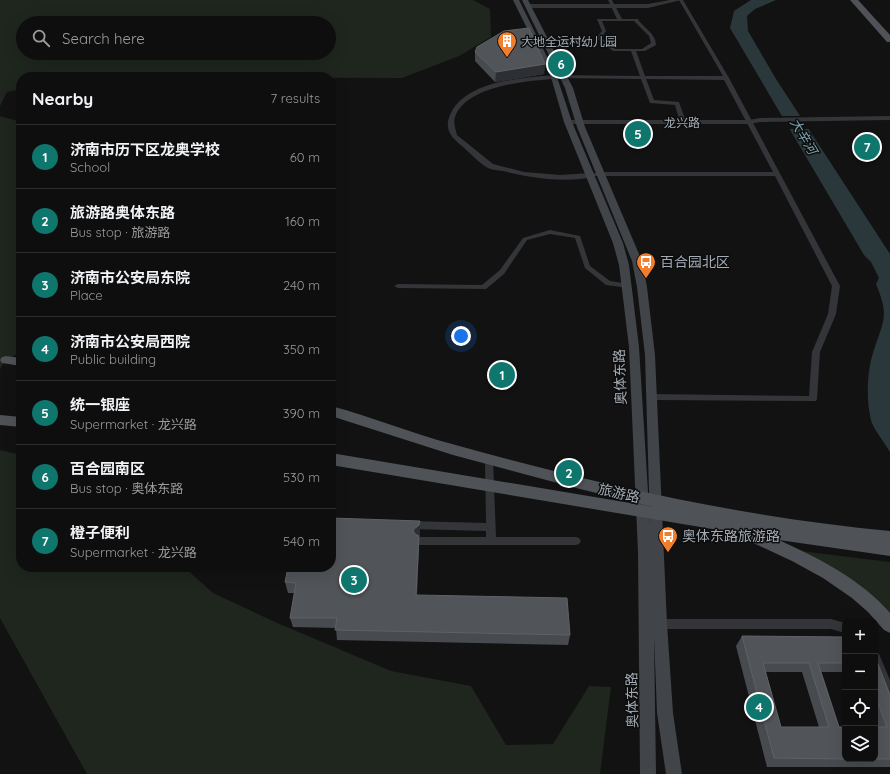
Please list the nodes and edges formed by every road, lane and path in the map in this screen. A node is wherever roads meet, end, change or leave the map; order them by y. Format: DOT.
graph roads {
  1 [pos="516,0"];
  2 [pos="610,0"];
  3 [pos="678,0"];
  4 [pos="681,0"];
  5 [pos="854,0"];
  6 [pos="527,3"];
  7 [pos="614,6"];
  8 [pos="620,20"];
  9 [pos="890,40"];
  10 [pos="633,50"];
  11 [pos="554,77"];
  12 [pos="563,77"];
  13 [pos="726,78"];
  14 [pos="890,118"];
  15 [pos="568,122"];
  16 [pos="580,122"];
  17 [pos="683,122"];
  18 [pos="749,122"];
  19 [pos="820,122"];
  20 [pos="890,125"];
  21 [pos="596,174"];
  22 [pos="777,174"];
  23 [pos="398,286"];
  24 [pos="627,286"];
  25 [pos="6,360"];
  26 [pos="16,361"];
  27 [pos="652,397"];
  28 [pos="336,412"];
  29 [pos="0,420"];
  30 [pos="16,422"];
  31 [pos="336,460"];
  32 [pos="489,460"];
  33 [pos="489,484"];
  34 [pos="627,502"];
  35 [pos="669,510"];
  36 [pos="398,524"];
  37 [pos="491,527"];
  38 [pos="736,528"];
  39 [pos="890,537"];
  40 [pos="420,541"];
  41 [pos="491,541"];
  42 [pos="576,541"];
  43 [pos="890,549"];
  44 [pos="647,621"];
  45 [pos="660,624"];
  46 [pos="890,624"];
  47 [pos="842,627"];
  48 [pos="878,665"];
  49 [pos="890,693"];
  50 [pos="648,774"];
  51 [pos="674,774"];
  1 -- 11 [label="main road, 奥体东路"];
  2 -- 7 [label="street"];
  3 -- 7 [label="street"];
  4 -- 13 [label="street"];
  5 -- 9 [label="main road"];
  6 -- 7 [label="street"];
  6 -- 12 [label="main road"];
  7 -- 8 [label="street"];
  8 -- 10 [label="street"];
  8 -- 10 [label="street"];
  10 -- 17 [label="street"];
  11 -- 12 [label="street"];
  11 -- 15 [label="main road, 奥体东路"];
  11 -- 21 [label="street"];
  12 -- 13 [label="street"];
  12 -- 16 [label="main road"];
  13 -- 18 [label="street"];
  14 -- 19 [label="street, 龙兴路"];
  15 -- 16 [label="street, 龙兴路"];
  15 -- 21 [label="main road, 奥体东路"];
  16 -- 17 [label="street, 龙兴路"];
  16 -- 21 [label="main road"];
  17 -- 18 [label="street, 龙兴路"];
  18 -- 19 [label="street, 龙兴路"];
  18 -- 22 [label="street"];
  19 -- 20 [label="street, 龙兴路"];
  21 -- 22 [label="street"];
  21 -- 24 [label="main road, 奥体东路"];
  21 -- 27 [label="main road"];
  22 -- 27 [label="street"];
  23 -- 24 [label="street"];
  24 -- 44 [label="main road, 奥体东路"];
  25 -- 26 [label="main road"];
  27 -- 45 [label="main road"];
  28 -- 32 [label="main road, 旅游路"];
  29 -- 30 [label="main road"];
  31 -- 33 [label="main road, 旅游路"];
  32 -- 33 [label="street"];
  32 -- 34 [label="main road, 旅游路"];
  33 -- 34 [label="main road, 旅游路"];
  33 -- 37 [label="street"];
  34 -- 35 [label="main road, 旅游路"];
  35 -- 38 [label="main road, 旅游路"];
  35 -- 39 [label="main road, 旅游路"];
  36 -- 37 [label="street"];
  37 -- 41 [label="street"];
  38 -- 43 [label="main road, 旅游路"];
  38 -- 46 [label="main road"];
  40 -- 41 [label="street"];
  41 -- 42 [label="street"];
  44 -- 45 [label="street"];
  44 -- 50 [label="main road, 奥体东路"];
  45 -- 47 [label="street"];
  45 -- 51 [label="main road"];
  48 -- 49 [label="street"];
}
